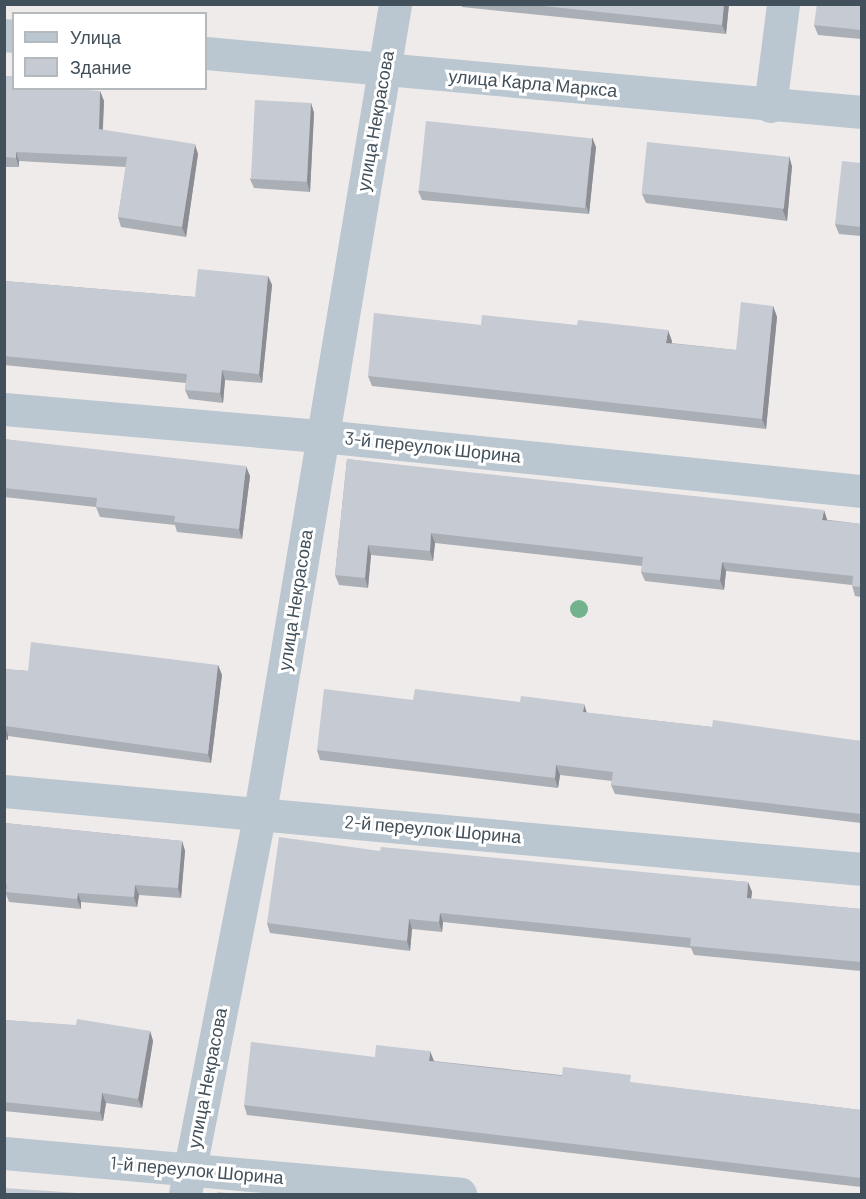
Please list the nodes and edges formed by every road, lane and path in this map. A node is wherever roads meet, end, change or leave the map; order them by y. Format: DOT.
graph roads {
  1 [pos="394,4"];
  2 [pos="783,4"];
  3 [pos="207,53"];
  4 [pos="385,69"];
  5 [pos="770,105"];
  6 [pos="861,112"];
  7 [pos="4,409"];
  8 [pos="322,436"];
  9 [pos="861,491"];
  10 [pos="4,791"];
  11 [pos="260,812"];
  12 [pos="861,869"];
  13 [pos="4,1153"];
  14 [pos="187,1182"];
  15 [pos="460,1194"];
  1 -- 4 [label="street, улица Некрасова"];
  2 -- 5 [label="street"];
  3 -- 4 [label="street, улица Карла Маркса"];
  4 -- 5 [label="street, улица Карла Маркса"];
  4 -- 8 [label="street, улица Некрасова"];
  5 -- 6 [label="street, улица Карла Маркса"];
  7 -- 8 [label="street, 3-й переулок Шорина"];
  8 -- 9 [label="street, 3-й переулок Шорина"];
  8 -- 11 [label="street, улица Некрасова"];
  10 -- 11 [label="street, 2-й переулок Шорина"];
  11 -- 12 [label="street, 2-й переулок Шорина"];
  11 -- 14 [label="street, улица Некрасова"];
  13 -- 14 [label="street, 1-й переулок Шорина"];
  14 -- 15 [label="street, 1-й переулок Шорина"];
}
